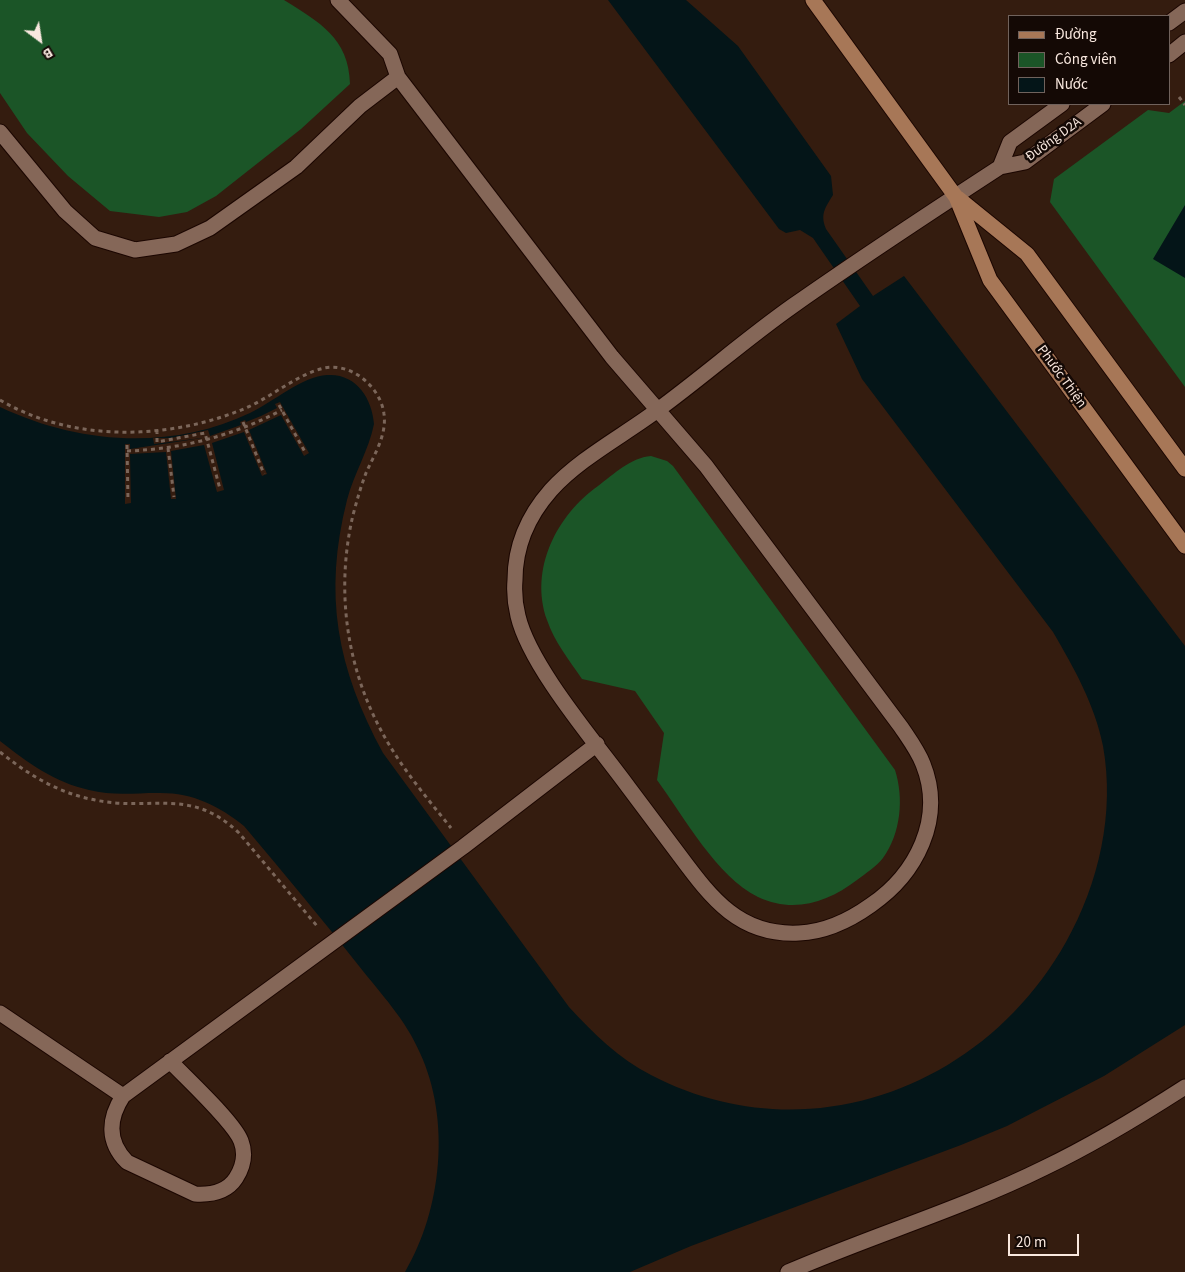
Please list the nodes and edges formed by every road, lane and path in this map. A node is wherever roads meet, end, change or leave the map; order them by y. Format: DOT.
graph roads {
  1 [pos="338,0"];
  2 [pos="813,0"];
  3 [pos="1185,11"];
  4 [pos="1170,22"];
  5 [pos="1185,42"];
  6 [pos="1170,53"];
  7 [pos="398,77"];
  8 [pos="1179,97"];
  9 [pos="1061,105"];
  10 [pos="1102,105"];
  11 [pos="1185,105"];
  12 [pos="0,132"];
  13 [pos="1000,167"];
  14 [pos="956,197"];
  15 [pos="0,400"];
  16 [pos="279,405"];
  17 [pos="282,410"];
  18 [pos="658,410"];
  19 [pos="243,422"];
  20 [pos="245,427"];
  21 [pos="157,430"];
  22 [pos="207,441"];
  23 [pos="127,445"];
  24 [pos="168,448"];
  25 [pos="127,451"];
  26 [pos="305,452"];
  27 [pos="1185,469"];
  28 [pos="264,474"];
  29 [pos="220,489"];
  30 [pos="174,497"];
  31 [pos="128,501"];
  32 [pos="1185,546"];
  33 [pos="597,744"];
  34 [pos="0,752"];
  35 [pos="451,828"];
  36 [pos="317,926"];
  37 [pos="0,1014"];
  38 [pos="170,1061"];
  39 [pos="1185,1087"];
  40 [pos="124,1096"];
  41 [pos="788,1272"];
  1 -- 7 [label="street, Đường D2A"];
  2 -- 14 [label="street, Phước Thiện"];
  3 -- 4 [label="street"];
  5 -- 6 [label="street"];
  7 -- 12 [label="street"];
  7 -- 18 [label="street, Đường D2A"];
  8 -- 11 [label="path"];
  9 -- 13 [label="street, Đường D2A"];
  10 -- 13 [label="street, Đường D2A"];
  13 -- 14 [label="street, Đường D2A"];
  14 -- 18 [label="street, Đường D2A"];
  14 -- 27 [label="street, Phước Thiện"];
  14 -- 32 [label="street, Phước Thiện"];
  15 -- 21 [label="path"];
  16 -- 17 [label="path"];
  17 -- 20 [label="path"];
  17 -- 26 [label="path"];
  18 -- 33 [label="street, Đường D2A"];
  18 -- 33 [label="street, Đường D2A"];
  19 -- 20 [label="path"];
  20 -- 22 [label="path"];
  20 -- 28 [label="path"];
  21 -- 22 [label="path"];
  21 -- 35 [label="path"];
  22 -- 24 [label="path"];
  22 -- 29 [label="path"];
  23 -- 25 [label="path"];
  24 -- 25 [label="path"];
  24 -- 30 [label="path"];
  25 -- 31 [label="path"];
  33 -- 38 [label="street"];
  34 -- 36 [label="path"];
  37 -- 40 [label="street"];
  38 -- 40 [label="street"];
  38 -- 40 [label="street"];
  39 -- 41 [label="street"];
}
